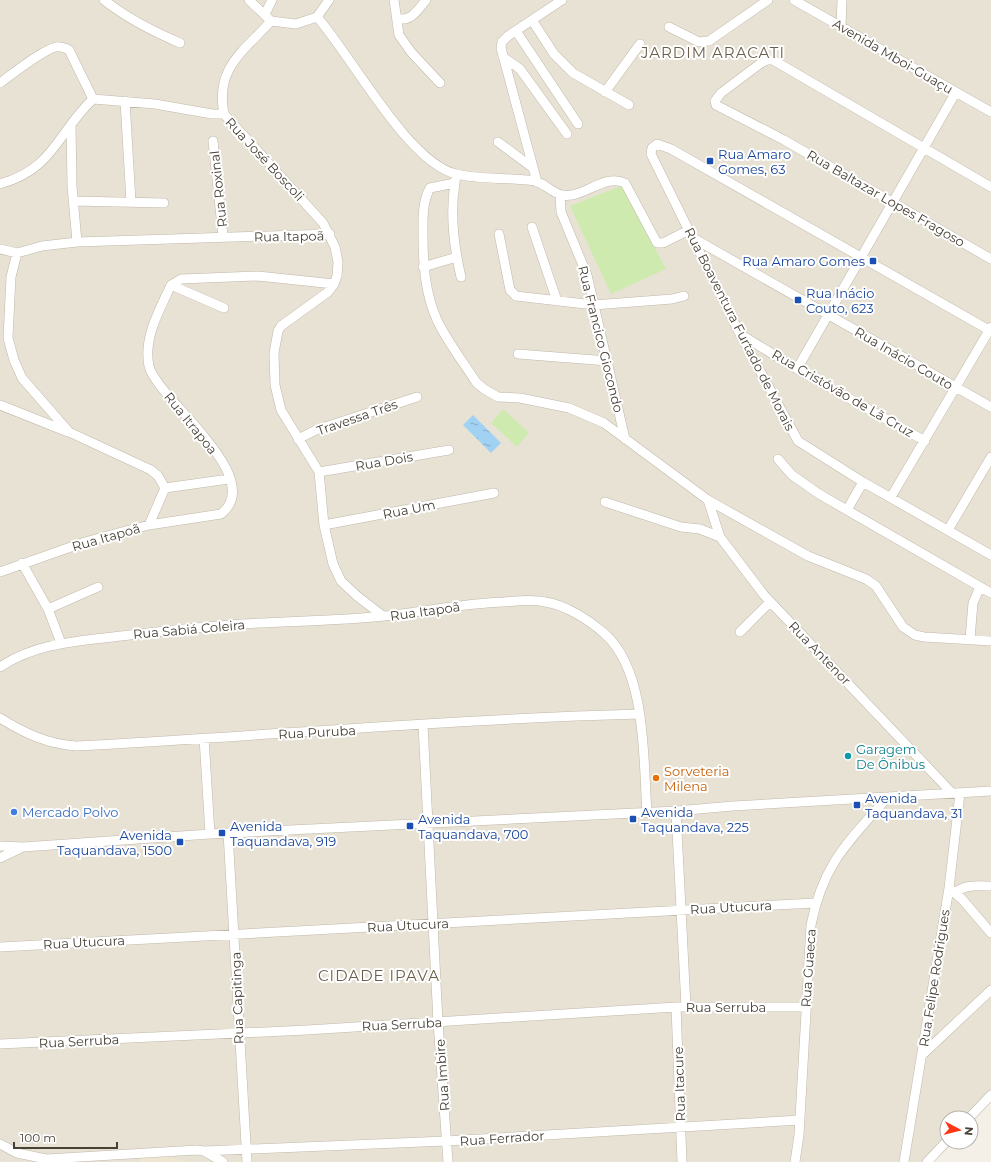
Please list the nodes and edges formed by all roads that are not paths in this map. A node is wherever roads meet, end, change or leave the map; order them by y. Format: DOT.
graph roads {
  1 [pos="104,0"];
  2 [pos="249,0"];
  3 [pos="272,0"];
  4 [pos="329,0"];
  5 [pos="394,0"];
  6 [pos="426,0"];
  7 [pos="562,0"];
  8 [pos="768,0"];
  9 [pos="794,0"];
  10 [pos="842,0"];
  11 [pos="317,17"];
  12 [pos="268,18"];
  13 [pos="397,18"];
  14 [pos="532,20"];
  15 [pos="668,27"];
  16 [pos="842,27"];
  17 [pos="516,31"];
  18 [pos="180,43"];
  19 [pos="640,44"];
  20 [pos="503,57"];
  21 [pos="0,83"];
  22 [pos="440,83"];
  23 [pos="605,92"];
  24 [pos="956,92"];
  25 [pos="93,99"];
  26 [pos="125,101"];
  27 [pos="629,104"];
  28 [pos="991,112"];
  29 [pos="224,114"];
  30 [pos="578,124"];
  31 [pos="71,125"];
  32 [pos="567,134"];
  33 [pos="213,141"];
  34 [pos="498,142"];
  35 [pos="923,148"];
  36 [pos="533,168"];
  37 [pos="455,179"];
  38 [pos="537,182"];
  39 [pos="0,184"];
  40 [pos="991,187"];
  41 [pos="560,195"];
  42 [pos="73,201"];
  43 [pos="131,202"];
  44 [pos="892,202"];
  45 [pos="164,203"];
  46 [pos="532,227"];
  47 [pos="330,234"];
  48 [pos="499,234"];
  49 [pos="691,234"];
  50 [pos="223,236"];
  51 [pos="77,242"];
  52 [pos="0,249"];
  53 [pos="17,253"];
  54 [pos="457,257"];
  55 [pos="861,257"];
  56 [pos="991,259"];
  57 [pos="423,267"];
  58 [pos="461,277"];
  59 [pos="334,284"];
  60 [pos="171,285"];
  61 [pos="0,288"];
  62 [pos="10,292"];
  63 [pos="684,296"];
  64 [pos="556,301"];
  65 [pos="594,305"];
  66 [pos="224,308"];
  67 [pos="828,314"];
  68 [pos="990,328"];
  69 [pos="740,334"];
  70 [pos="518,354"];
  71 [pos="608,361"];
  72 [pos="797,369"];
  73 [pos="956,387"];
  74 [pos="417,397"];
  75 [pos="0,405"];
  76 [pos="991,407"];
  77 [pos="69,432"];
  78 [pos="298,439"];
  79 [pos="625,439"];
  80 [pos="925,441"];
  81 [pos="449,450"];
  82 [pos="991,457"];
  83 [pos="778,459"];
  84 [pos="319,472"];
  85 [pos="230,479"];
  86 [pos="863,482"];
  87 [pos="165,488"];
  88 [pos="494,493"];
  89 [pos="891,497"];
  90 [pos="708,500"];
  91 [pos="605,502"];
  92 [pos="847,510"];
  93 [pos="149,525"];
  94 [pos="324,526"];
  95 [pos="948,530"];
  96 [pos="720,537"];
  97 [pos="991,555"];
  98 [pos="22,563"];
  99 [pos="0,572"];
  100 [pos="98,587"];
  101 [pos="987,589"];
  102 [pos="770,602"];
  103 [pos="48,609"];
  104 [pos="383,616"];
  105 [pos="740,632"];
  106 [pos="970,639"];
  107 [pos="991,641"];
  108 [pos="61,643"];
  109 [pos="0,667"];
  110 [pos="640,714"];
  111 [pos="0,718"];
  112 [pos="423,725"];
  113 [pos="204,738"];
  114 [pos="991,791"];
  115 [pos="956,793"];
  116 [pos="888,798"];
  117 [pos="676,811"];
  118 [pos="647,812"];
  119 [pos="429,822"];
  120 [pos="228,833"];
  121 [pos="210,834"];
  122 [pos="0,846"];
  123 [pos="23,847"];
  124 [pos="0,858"];
  125 [pos="991,886"];
  126 [pos="952,890"];
  127 [pos="815,903"];
  128 [pos="680,910"];
  129 [pos="434,923"];
  130 [pos="991,933"];
  131 [pos="235,935"];
  132 [pos="0,947"];
  133 [pos="991,990"];
  134 [pos="676,1007"];
  135 [pos="686,1007"];
  136 [pos="805,1007"];
  137 [pos="438,1022"];
  138 [pos="238,1033"];
  139 [pos="0,1044"];
  140 [pos="922,1055"];
  141 [pos="991,1095"];
  142 [pos="977,1110"];
  143 [pos="800,1120"];
  144 [pos="680,1127"];
  145 [pos="446,1141"];
  146 [pos="0,1144"];
  147 [pos="246,1150"];
  148 [pos="939,1150"];
  149 [pos="204,1151"];
  150 [pos="223,1162"];
  151 [pos="247,1162"];
  152 [pos="448,1162"];
  153 [pos="682,1162"];
  154 [pos="795,1162"];
  155 [pos="904,1162"];
  156 [pos="927,1162"];
  1 -- 18 [label="street"];
  2 -- 12 [label="street"];
  3 -- 12 [label="street, Rua José Boscoli"];
  4 -- 11 [label="street"];
  5 -- 13 [label="street"];
  6 -- 13 [label="street"];
  7 -- 14 [label="street"];
  8 -- 15 [label="street"];
  9 -- 16 [label="street, Avenida Mboi-Guaçu"];
  10 -- 16 [label="street"];
  11 -- 12 [label="street"];
  11 -- 37 [label="street"];
  12 -- 29 [label="street, Rua José Boscoli"];
  13 -- 22 [label="street"];
  14 -- 17 [label="street"];
  14 -- 23 [label="street"];
  16 -- 24 [label="street, Avenida Mboi-Guaçu"];
  17 -- 20 [label="street"];
  17 -- 30 [label="street"];
  19 -- 23 [label="street"];
  20 -- 32 [label="street"];
  20 -- 36 [label="street"];
  21 -- 25 [label="street"];
  23 -- 27 [label="street"];
  24 -- 28 [label="street, Avenida Mboi-Guaçu"];
  24 -- 35 [label="street"];
  25 -- 26 [label="street"];
  25 -- 31 [label="street"];
  26 -- 29 [label="street"];
  26 -- 43 [label="street"];
  29 -- 47 [label="street, Rua José Boscoli"];
  31 -- 39 [label="street"];
  31 -- 42 [label="street"];
  33 -- 50 [label="street, Rua Roxinal"];
  34 -- 36 [label="street"];
  35 -- 40 [label="street"];
  35 -- 44 [label="street"];
  35 -- 44 [label="street, Rua Baltazar Lopes Fragoso"];
  36 -- 38 [label="street"];
  37 -- 38 [label="street"];
  37 -- 54 [label="street"];
  37 -- 57 [label="street"];
  38 -- 41 [label="street"];
  41 -- 49 [label="street"];
  41 -- 65 [label="street, Rua Francico Giocondo"];
  42 -- 43 [label="street"];
  42 -- 51 [label="street"];
  43 -- 45 [label="street"];
  44 -- 55 [label="street"];
  44 -- 56 [label="street, Rua Baltazar Lopes Fragoso"];
  46 -- 64 [label="street"];
  47 -- 50 [label="street, Rua Itapoã"];
  47 -- 59 [label="street, Rua Itapoã"];
  48 -- 64 [label="street"];
  49 -- 55 [label="street, Rua Boaventura Furtado de Morais"];
  49 -- 67 [label="street, Rua Inácio Couto"];
  49 -- 69 [label="street, Rua Boaventura Furtado de Morais"];
  50 -- 51 [label="street, Rua Itapoã"];
  51 -- 53 [label="street, Rua Itapoã"];
  52 -- 53 [label="street"];
  53 -- 62 [label="street"];
  54 -- 57 [label="street"];
  54 -- 58 [label="street"];
  55 -- 67 [label="street"];
  55 -- 68 [label="street"];
  57 -- 79 [label="street"];
  59 -- 60 [label="street"];
  59 -- 78 [label="street, Rua Itapoã"];
  60 -- 66 [label="street"];
  60 -- 85 [label="street, Rua Itrapoa"];
  61 -- 62 [label="street"];
  62 -- 77 [label="street"];
  63 -- 65 [label="street"];
  64 -- 65 [label="street"];
  65 -- 71 [label="street, Rua Francico Giocondo"];
  67 -- 72 [label="street"];
  67 -- 73 [label="street, Rua Inácio Couto"];
  68 -- 73 [label="street"];
  69 -- 72 [label="street, Rua Cristóvão de Lã Cruz"];
  69 -- 86 [label="street, Rua Boaventura Furtado de Morais"];
  70 -- 71 [label="street"];
  71 -- 79 [label="street, Rua Francico Giocondo"];
  72 -- 80 [label="street, Rua Cristóvão de Lã Cruz"];
  73 -- 76 [label="street, Rua Inácio Couto"];
  73 -- 80 [label="street"];
  74 -- 78 [label="street, Travessa Três"];
  75 -- 77 [label="street"];
  77 -- 87 [label="street"];
  78 -- 84 [label="street, Rua Itapoã"];
  79 -- 90 [label="street"];
  80 -- 89 [label="street"];
  81 -- 84 [label="street, Rua Dois"];
  82 -- 95 [label="street"];
  83 -- 92 [label="street"];
  84 -- 94 [label="street, Rua Itapoã"];
  85 -- 87 [label="street"];
  85 -- 93 [label="street, Rua Itrapoa"];
  86 -- 89 [label="street, Rua Boaventura Furtado de Morais"];
  86 -- 92 [label="street"];
  87 -- 93 [label="street, Rua Itapoã"];
  88 -- 94 [label="street, Rua Um"];
  89 -- 95 [label="street, Rua Boaventura Furtado de Morais"];
  90 -- 96 [label="street, Rua Antenor"];
  90 -- 106 [label="street"];
  91 -- 96 [label="street"];
  92 -- 101 [label="street"];
  93 -- 98 [label="street, Rua Itapoã"];
  94 -- 104 [label="street, Rua Itapoã"];
  95 -- 97 [label="street, Rua Boaventura Furtado de Morais"];
  96 -- 102 [label="street, Rua Antenor"];
  98 -- 99 [label="street, Rua Itapoã"];
  98 -- 103 [label="street"];
  100 -- 103 [label="street"];
  101 -- 106 [label="street"];
  102 -- 105 [label="street"];
  102 -- 115 [label="street, Rua Antenor"];
  103 -- 108 [label="street"];
  104 -- 108 [label="street, Rua Sabiá Coleira"];
  104 -- 110 [label="street, Rua Itapoã"];
  106 -- 107 [label="street"];
  108 -- 109 [label="street, Rua Sabiá Coleira"];
  110 -- 112 [label="street, Rua Puruba"];
  110 -- 118 [label="street, Rua Itapoã"];
  111 -- 113 [label="street, Rua Puruba"];
  112 -- 113 [label="street, Rua Puruba"];
  112 -- 119 [label="street, Rua Imbire"];
  113 -- 121 [label="street"];
  114 -- 115 [label="street"];
  115 -- 116 [label="street"];
  115 -- 126 [label="street, Rua Felipe Rodrigues"];
  116 -- 117 [label="street"];
  116 -- 127 [label="street, Rua Guaeca"];
  117 -- 118 [label="street"];
  117 -- 128 [label="street"];
  118 -- 119 [label="street"];
  119 -- 120 [label="street"];
  119 -- 129 [label="street, Rua Imbire"];
  120 -- 121 [label="street"];
  120 -- 131 [label="street, Rua Capitinga"];
  121 -- 123 [label="street"];
  122 -- 123 [label="street"];
  123 -- 124 [label="street"];
  125 -- 126 [label="street"];
  126 -- 130 [label="street"];
  126 -- 140 [label="street, Rua Felipe Rodrigues"];
  127 -- 128 [label="street, Rua Utucura"];
  127 -- 136 [label="street, Rua Guaeca"];
  128 -- 129 [label="street, Rua Utucura"];
  128 -- 135 [label="street"];
  129 -- 131 [label="street, Rua Utucura"];
  129 -- 137 [label="street, Rua Imbire"];
  131 -- 132 [label="street, Rua Utucura"];
  131 -- 138 [label="street, Rua Capitinga"];
  133 -- 140 [label="street"];
  134 -- 135 [label="street, Rua Serruba"];
  134 -- 137 [label="street, Rua Serruba"];
  134 -- 144 [label="street, Rua Itacure"];
  135 -- 136 [label="street, Rua Serruba"];
  136 -- 143 [label="street, Rua Guaeca"];
  137 -- 138 [label="street, Rua Serruba"];
  137 -- 145 [label="street, Rua Imbire"];
  138 -- 139 [label="street, Rua Serruba"];
  138 -- 147 [label="street, Rua Capitinga"];
  140 -- 155 [label="street, Rua Felipe Rodrigues"];
  141 -- 142 [label="street"];
  143 -- 144 [label="street, Rua Ferrador"];
  143 -- 154 [label="street, Rua Guaeca"];
  144 -- 145 [label="street, Rua Ferrador"];
  144 -- 153 [label="street, Rua Itacure"];
  145 -- 147 [label="street, Rua Ferrador"];
  145 -- 152 [label="street, Rua Imbire"];
  146 -- 149 [label="street, Rua Ferrador"];
  147 -- 149 [label="street, Rua Ferrador"];
  147 -- 151 [label="street, Rua Capitinga"];
  148 -- 156 [label="street"];
  149 -- 150 [label="street"];
}
